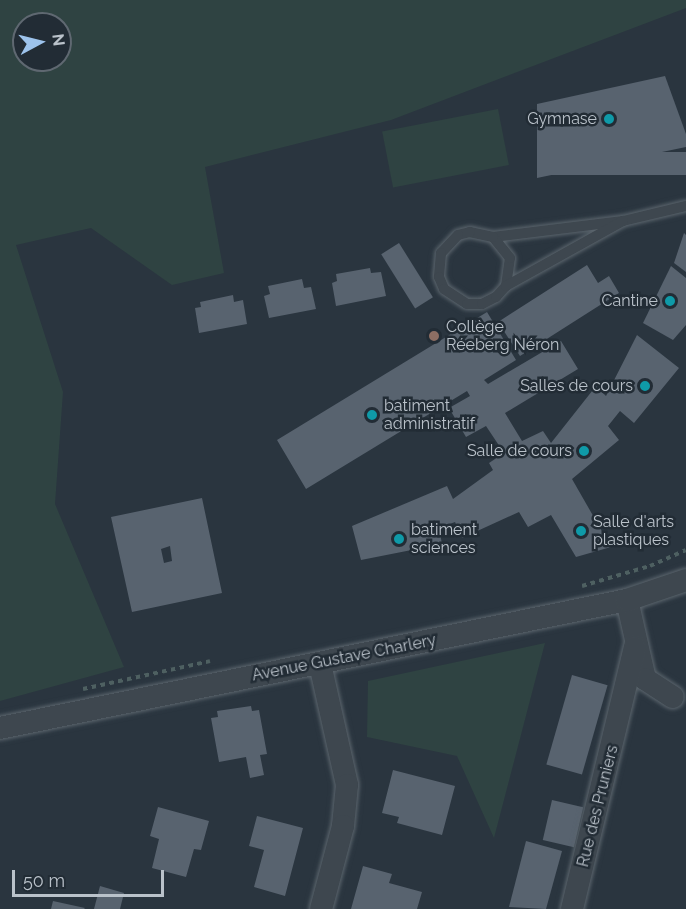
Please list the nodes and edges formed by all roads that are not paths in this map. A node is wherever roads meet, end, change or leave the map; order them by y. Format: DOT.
graph roads {
  1 [pos="686,206"];
  2 [pos="623,221"];
  3 [pos="493,237"];
  4 [pos="506,286"];
  5 [pos="686,580"];
  6 [pos="627,600"];
  7 [pos="635,647"];
  8 [pos="320,664"];
  9 [pos="679,699"];
  10 [pos="625,704"];
  11 [pos="0,728"];
  12 [pos="321,909"];
  13 [pos="572,909"];
  1 -- 2 [label="lane"];
  2 -- 3 [label="lane"];
  2 -- 4 [label="lane"];
  3 -- 4 [label="lane"];
  3 -- 4 [label="lane"];
  5 -- 6 [label="street, Avenue Gustave Charlery"];
  6 -- 7 [label="street, Rue des Pruniers"];
  6 -- 8 [label="street, Avenue Gustave Charlery"];
  7 -- 9 [label="street, Rue des Pruniers"];
  7 -- 10 [label="street, Rue des Pruniers"];
  8 -- 11 [label="street, Avenue Gustave Charlery"];
  8 -- 12 [label="street"];
  9 -- 10 [label="street, Rue des Pruniers"];
  10 -- 13 [label="street, Rue des Pruniers"];
}
